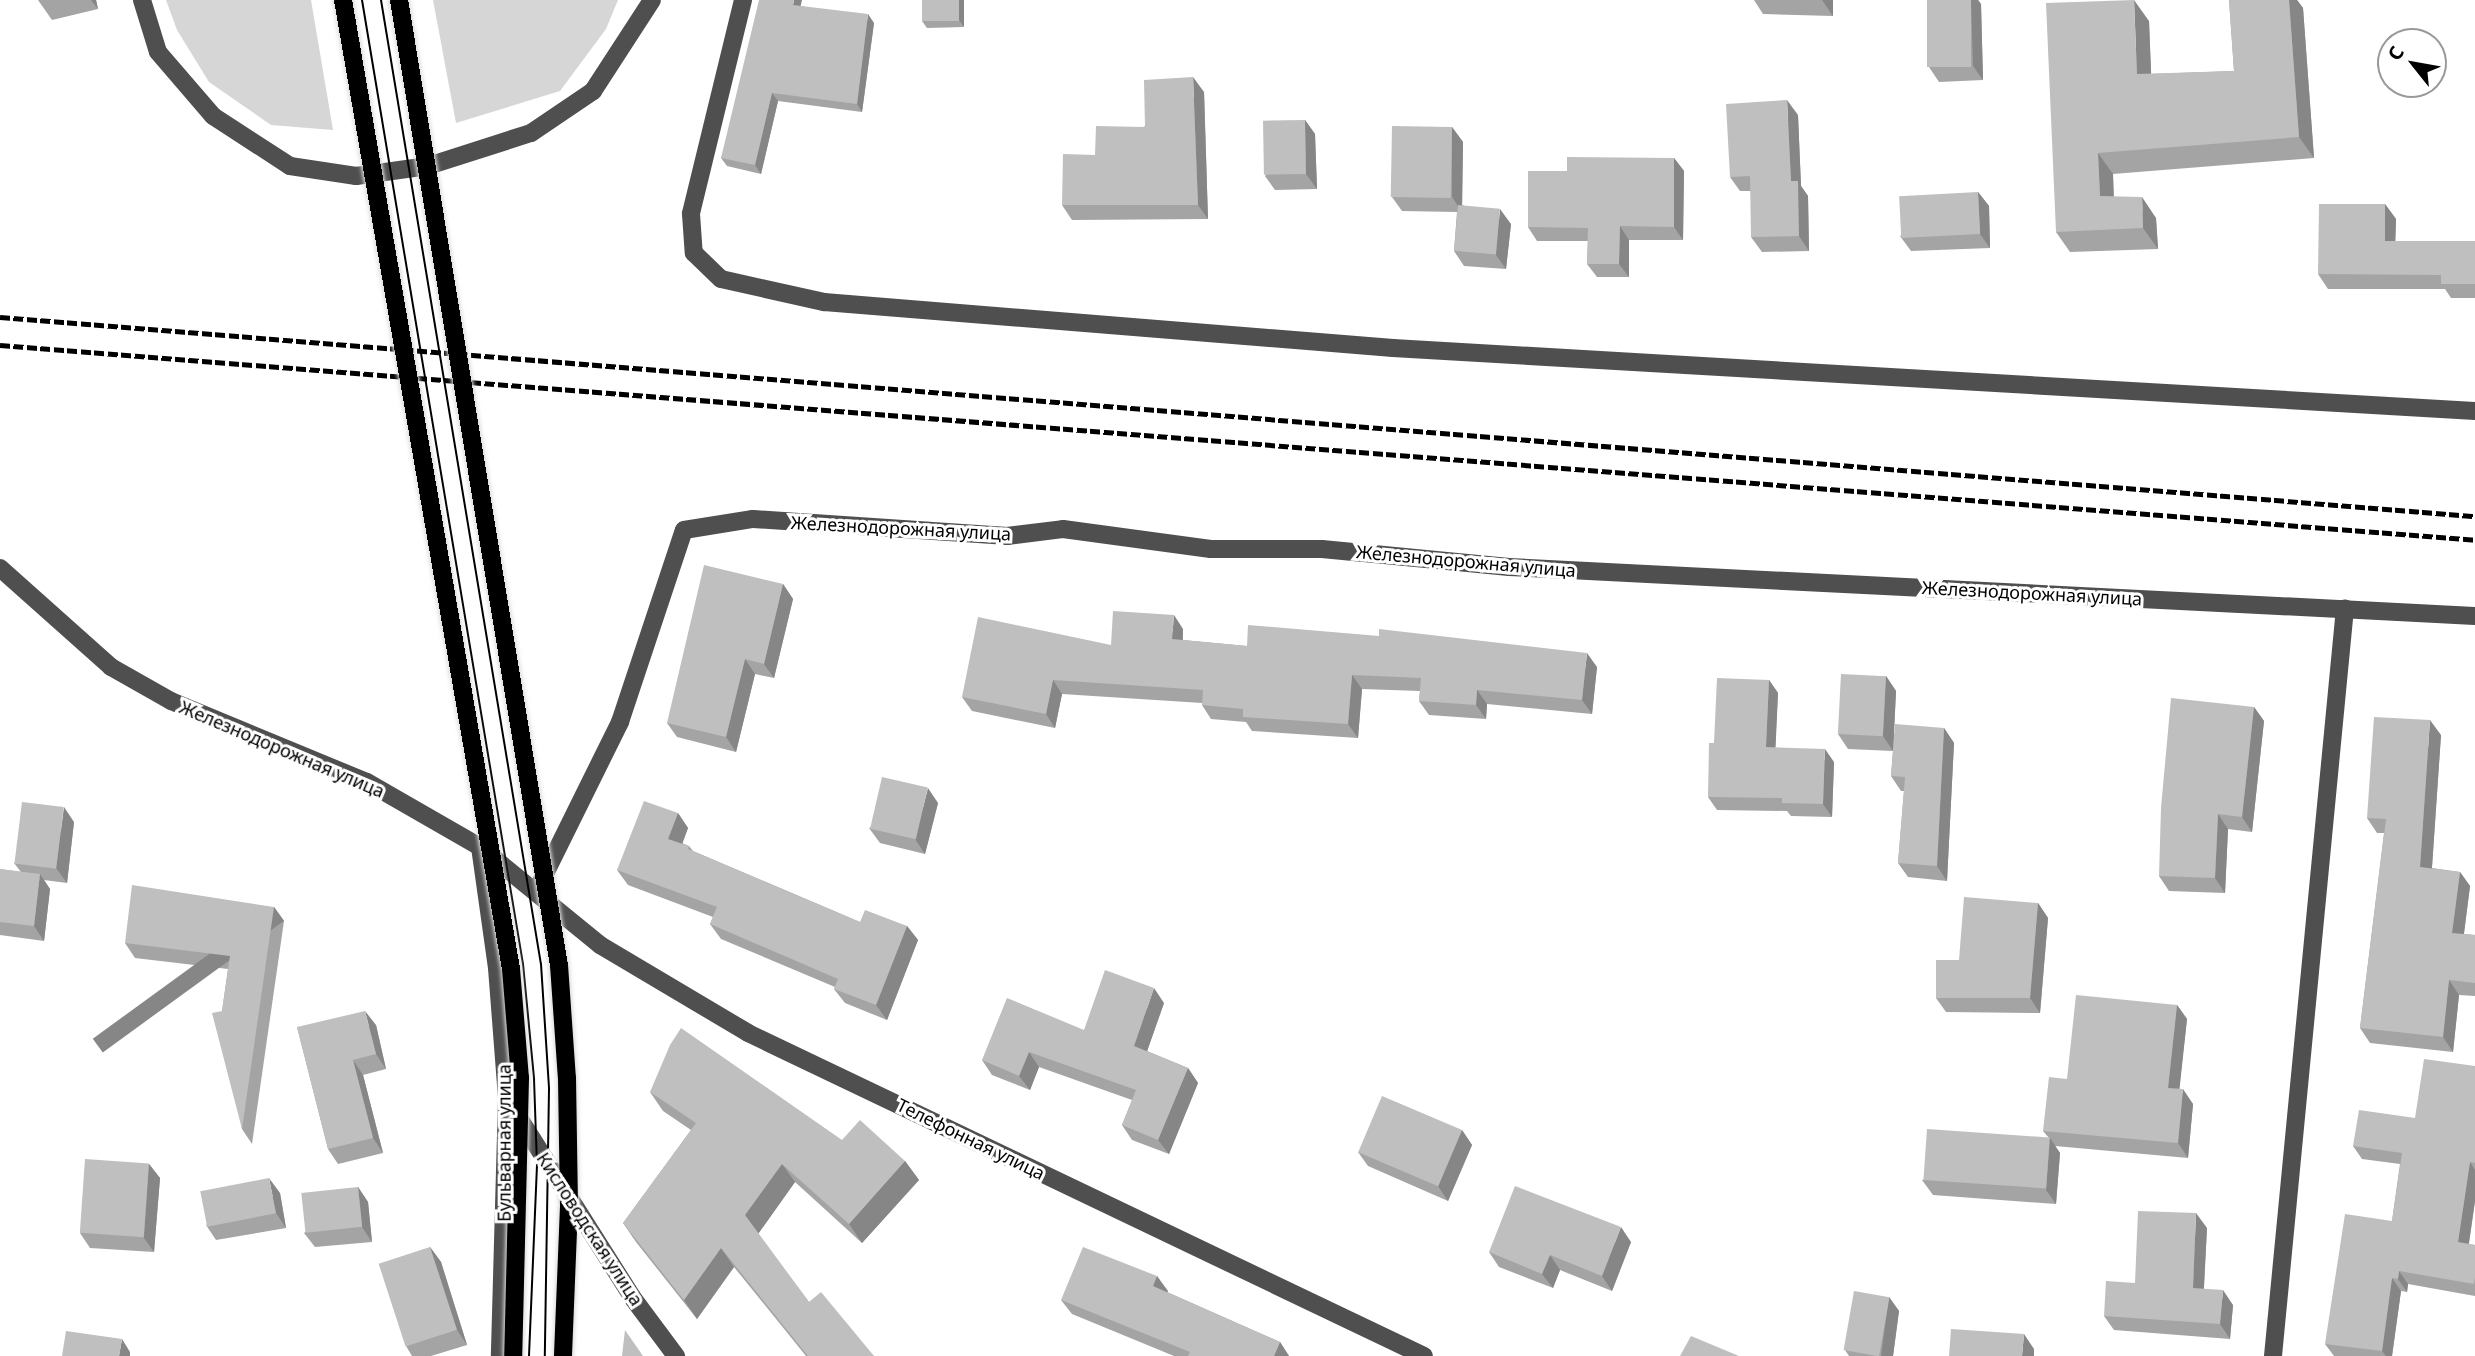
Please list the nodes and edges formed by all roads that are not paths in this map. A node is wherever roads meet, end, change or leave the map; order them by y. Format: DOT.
graph roads {
  1 [pos="142,0"];
  2 [pos="343,0"];
  3 [pos="399,0"];
  4 [pos="652,0"];
  5 [pos="743,0"];
  6 [pos="2475,411"];
  7 [pos="0,568"];
  8 [pos="2345,608"];
  9 [pos="2475,616"];
  10 [pos="480,847"];
  11 [pos="536,892"];
  12 [pos="507,1099"];
  13 [pos="500,1356"];
  14 [pos="513,1356"];
  15 [pos="563,1356"];
  16 [pos="676,1356"];
  17 [pos="1424,1356"];
  18 [pos="2273,1356"];
  1 -- 4 [label="street"];
  2 -- 14 [label="main road, bridge"];
  3 -- 15 [label="main road, bridge"];
  5 -- 6 [label="street"];
  7 -- 10 [label="street, Железнодорожная улица"];
  8 -- 9 [label="street, Железнодорожная улица"];
  8 -- 11 [label="street, Железнодорожная улица"];
  8 -- 18 [label="street"];
  10 -- 11 [label="street, Железнодорожная улица"];
  10 -- 12 [label="street, Бульварная улица"];
  11 -- 17 [label="street, Телефонная улица"];
  12 -- 13 [label="street, Бульварная улица"];
  12 -- 16 [label="street, Кисловодская улица"];
}
